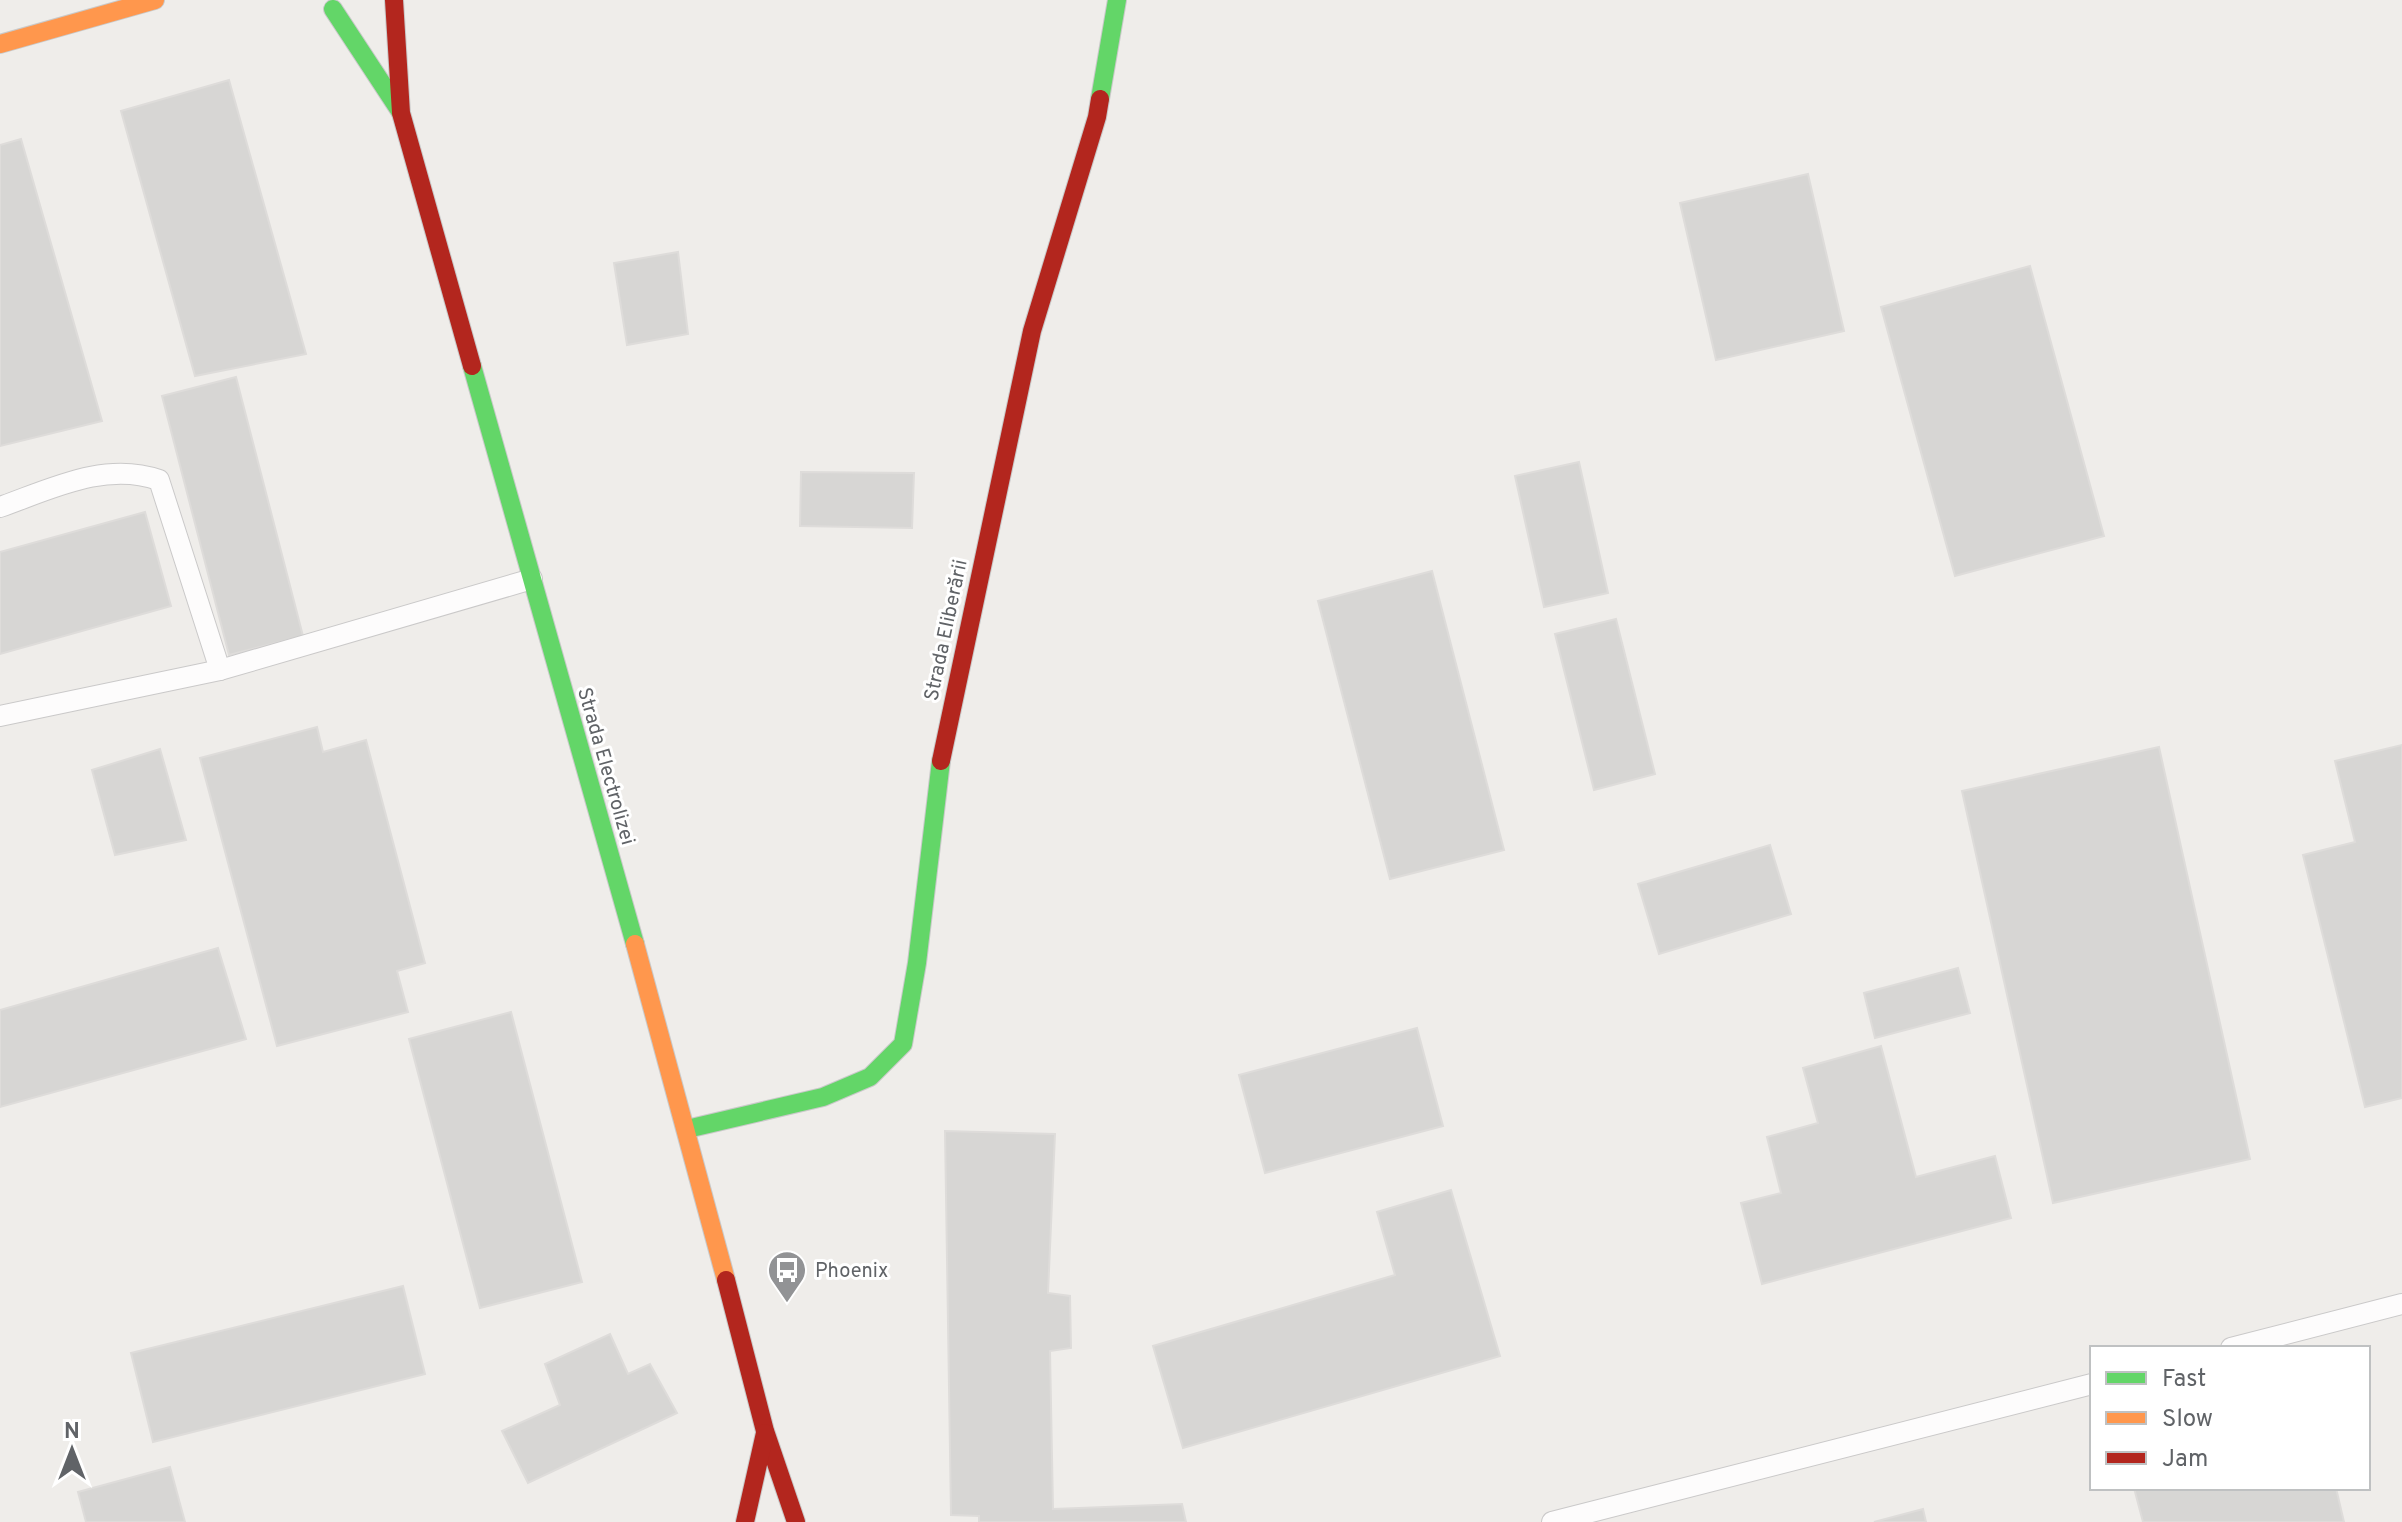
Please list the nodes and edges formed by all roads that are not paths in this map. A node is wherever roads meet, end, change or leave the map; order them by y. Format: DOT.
graph roads {
  1 [pos="155,0"];
  2 [pos="394,0"];
  3 [pos="1117,0"];
  4 [pos="371,5"];
  5 [pos="0,44"];
  6 [pos="401,113"];
  7 [pos="0,507"];
  8 [pos="532,579"];
  9 [pos="220,670"];
  10 [pos="0,716"];
  11 [pos="687,1129"];
  12 [pos="2402,1304"];
  13 [pos="2239,1346"];
  14 [pos="2090,1385"];
  15 [pos="765,1431"];
  16 [pos="745,1522"];
  17 [pos="796,1522"];
  18 [pos="1552,1522"];
  1 -- 5 [label="street"];
  2 -- 6 [label="street, Strada Electrolizei"];
  3 -- 11 [label="street, Strada Eliberării"];
  4 -- 6 [label="street, Strada Electrolizei"];
  6 -- 8 [label="street, Strada Electrolizei"];
  7 -- 9 [label="lane"];
  8 -- 9 [label="lane"];
  8 -- 11 [label="street, Strada Electrolizei"];
  9 -- 10 [label="lane"];
  11 -- 15 [label="street, Strada Electrolizei"];
  12 -- 13 [label="lane"];
  14 -- 18 [label="lane"];
  15 -- 16 [label="street, Strada Electrolizei"];
  15 -- 17 [label="street, Strada Electrolizei"];
}
